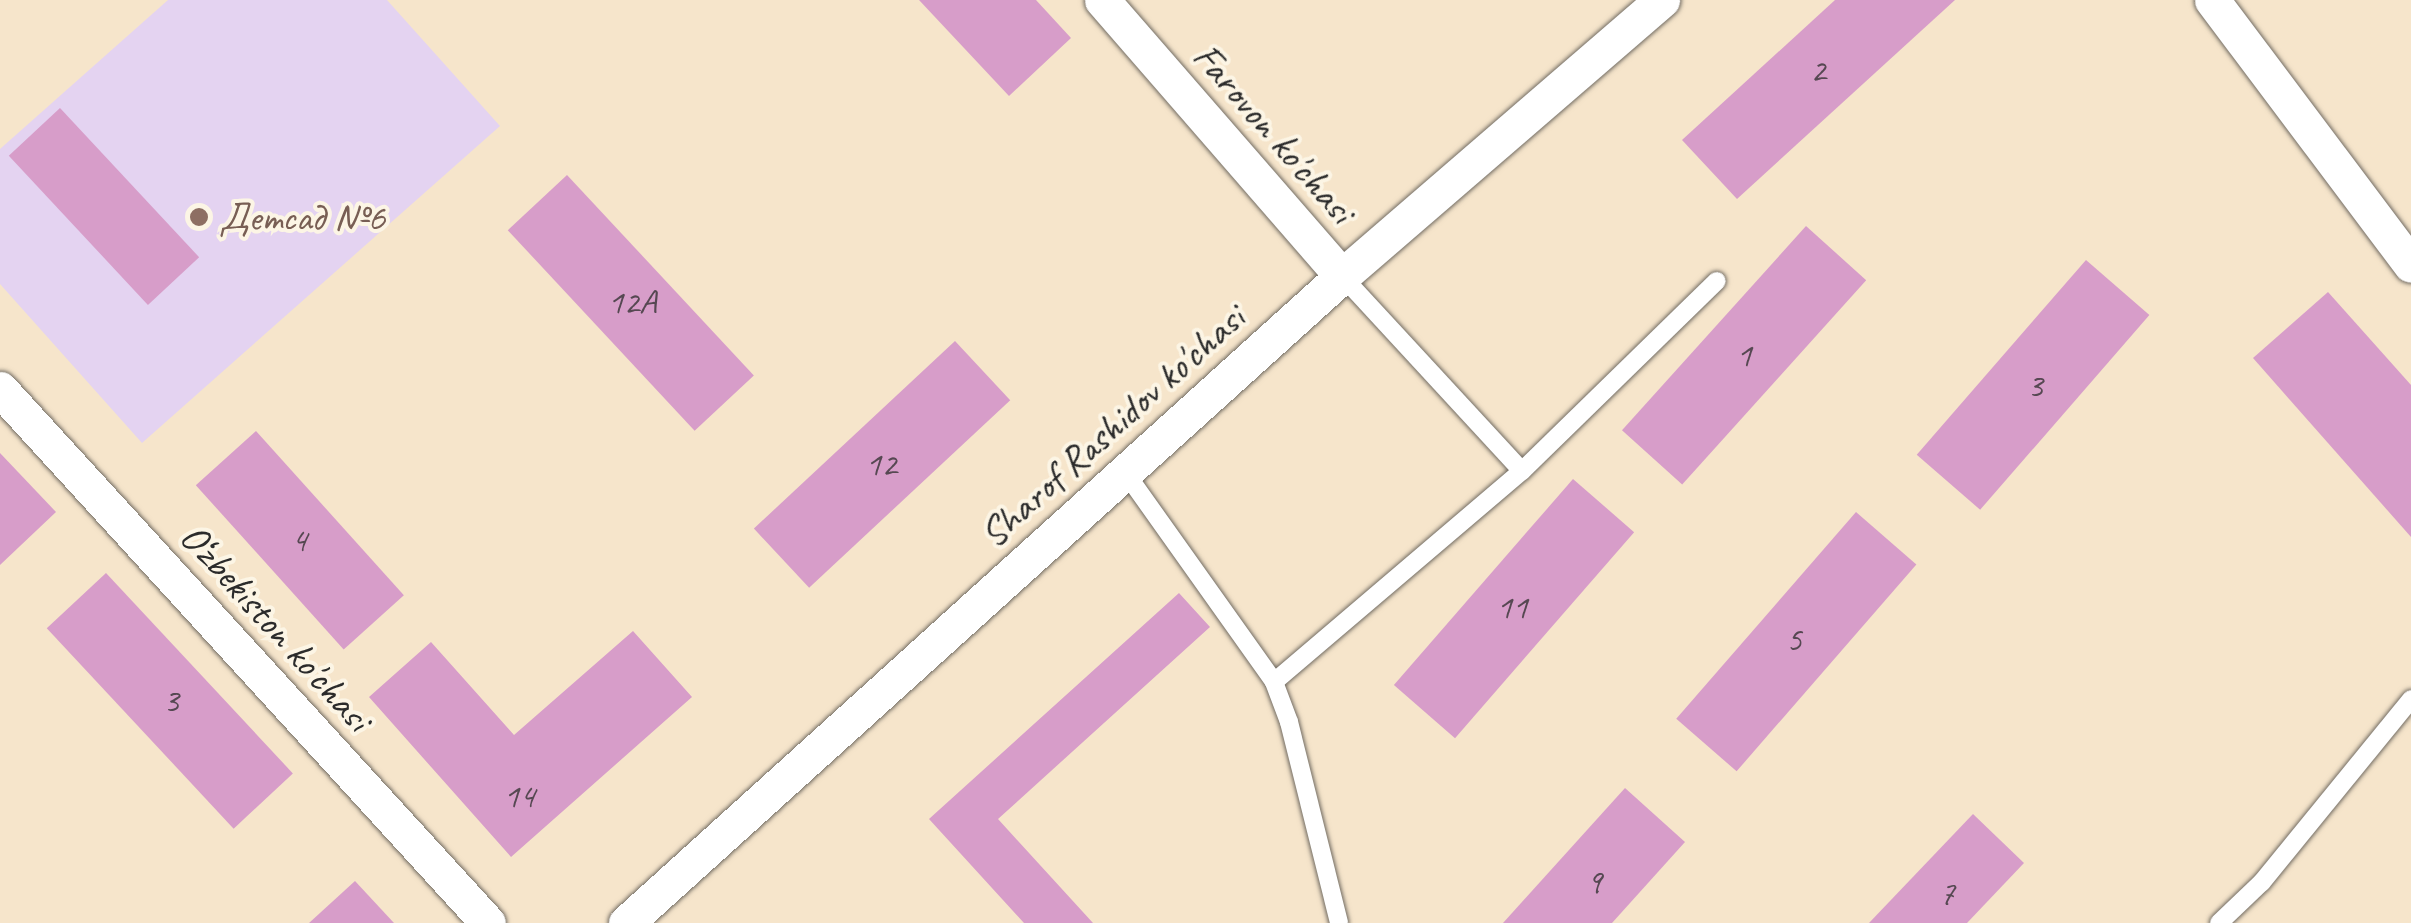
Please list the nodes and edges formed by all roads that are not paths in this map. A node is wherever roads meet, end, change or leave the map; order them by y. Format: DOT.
graph roads {
  1 [pos="1102,0"];
  2 [pos="1662,0"];
  3 [pos="2212,0"];
  4 [pos="2411,265"];
  5 [pos="1342,276"];
  6 [pos="1717,280"];
  7 [pos="0,389"];
  8 [pos="1522,471"];
  9 [pos="1125,472"];
  10 [pos="1274,682"];
  11 [pos="2411,699"];
  12 [pos="488,923"];
  13 [pos="626,923"];
  14 [pos="1339,923"];
  15 [pos="2219,923"];
  1 -- 5 [label="street, Farovon ko'chasi"];
  2 -- 5 [label="street, Sharof Rashidov ko'chasi"];
  3 -- 4 [label="street"];
  5 -- 8 [label="lane"];
  5 -- 9 [label="street, Sharof Rashidov ko'chasi"];
  6 -- 8 [label="lane"];
  7 -- 12 [label="street, O‘zbekiston ko'chasi"];
  8 -- 10 [label="lane"];
  9 -- 10 [label="lane"];
  9 -- 13 [label="street, Sharof Rashidov ko'chasi"];
  10 -- 14 [label="lane"];
  11 -- 15 [label="lane"];
}
